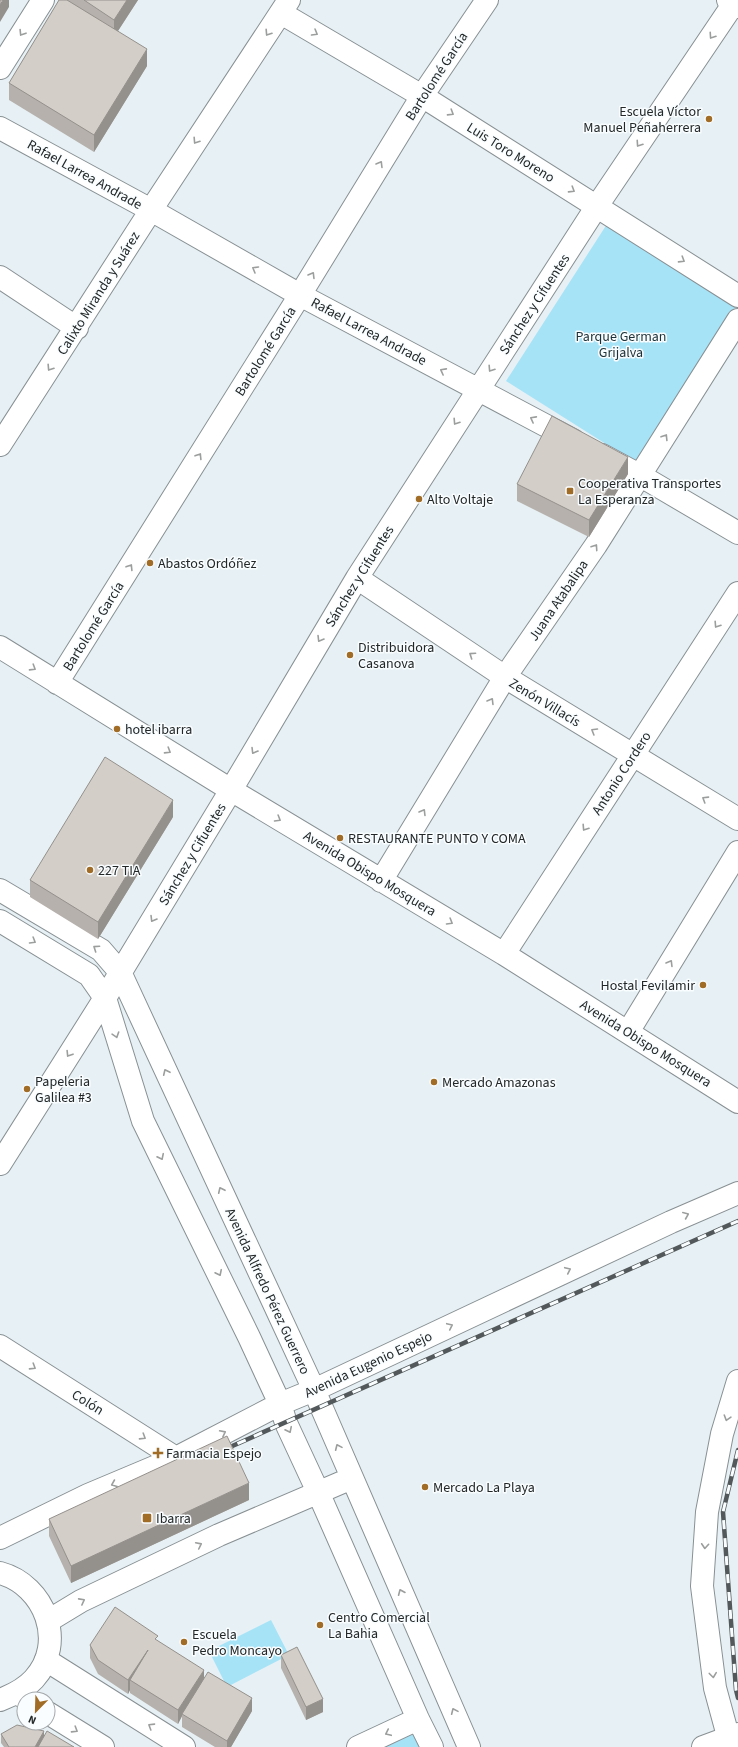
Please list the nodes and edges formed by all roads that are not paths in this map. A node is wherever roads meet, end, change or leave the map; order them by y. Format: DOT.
graph roads {
  1 [pos="43,0"];
  2 [pos="487,0"];
  3 [pos="734,3"];
  4 [pos="285,6"];
  5 [pos="0,68"];
  6 [pos="422,96"];
  7 [pos="0,128"];
  8 [pos="597,206"];
  9 [pos="151,210"];
  10 [pos="0,277"];
  11 [pos="300,295"];
  12 [pos="738,296"];
  13 [pos="738,320"];
  14 [pos="76,328"];
  15 [pos="478,389"];
  16 [pos="0,446"];
  17 [pos="640,476"];
  18 [pos="738,533"];
  19 [pos="357,578"];
  20 [pos="738,593"];
  21 [pos="0,647"];
  22 [pos="505,677"];
  23 [pos="57,683"];
  24 [pos="633,754"];
  25 [pos="231,790"];
  26 [pos="738,819"];
  27 [pos="738,852"];
  28 [pos="381,881"];
  29 [pos="0,890"];
  30 [pos="0,921"];
  31 [pos="504,954"];
  32 [pos="120,972"];
  33 [pos="105,998"];
  34 [pos="628,1032"];
  35 [pos="738,1102"];
  36 [pos="0,1164"];
  37 [pos="738,1193"];
  38 [pos="0,1346"];
  39 [pos="738,1380"];
  40 [pos="314,1390"];
  41 [pos="280,1404"];
  42 [pos="176,1458"];
  43 [pos="352,1478"];
  44 [pos="318,1492"];
  45 [pos="0,1538"];
  46 [pos="0,1573"];
  47 [pos="48,1621"];
  48 [pos="46,1660"];
  49 [pos="14,1697"];
  50 [pos="56,1717"];
  51 [pos="418,1719"];
  52 [pos="732,1740"];
  53 [pos="103,1747"];
  54 [pos="184,1747"];
  55 [pos="358,1747"];
  56 [pos="432,1747"];
  57 [pos="469,1747"];
  58 [pos="703,1747"];
  1 -- 5 [label="street, one-way"];
  2 -- 6 [label="street, Bartolomé García"];
  3 -- 8 [label="street, Sánchez y Cifuentes, one-way"];
  4 -- 6 [label="street, Luis Toro Moreno, one-way"];
  4 -- 9 [label="street, Calixto Miranda y Suárez, one-way"];
  6 -- 8 [label="street, Luis Toro Moreno, one-way"];
  11 -- 6 [label="street, Bartolomé García, one-way"];
  7 -- 9 [label="street, Rafael Larrea Andrade"];
  8 -- 12 [label="street, Luis Toro Moreno, one-way"];
  8 -- 15 [label="street, Sánchez y Cifuentes, one-way"];
  11 -- 9 [label="street, Rafael Larrea Andrade, one-way"];
  9 -- 14 [label="street, Calixto Miranda y Suárez"];
  10 -- 14 [label="street"];
  15 -- 11 [label="street, Rafael Larrea Andrade, one-way"];
  23 -- 11 [label="street, Bartolomé García, one-way"];
  17 -- 13 [label="street, Juana Atabalipa, one-way"];
  14 -- 16 [label="street, Calixto Miranda y Suárez, one-way"];
  17 -- 15 [label="street, Rafael Larrea Andrade, one-way"];
  15 -- 19 [label="street, Sánchez y Cifuentes, one-way"];
  17 -- 18 [label="street, Rafael Larrea Andrade"];
  22 -- 17 [label="street, Juana Atabalipa, one-way"];
  22 -- 19 [label="street, Zenón Villacís, one-way"];
  19 -- 25 [label="street, Sánchez y Cifuentes, one-way"];
  20 -- 24 [label="street, Antonio Cordero, one-way"];
  21 -- 23 [label="street, Avenida Obispo Mosquera, one-way"];
  24 -- 22 [label="street, Zenón Villacís, one-way"];
  28 -- 22 [label="street, Juana Atabalipa, one-way"];
  23 -- 25 [label="street, Avenida Obispo Mosquera, one-way"];
  26 -- 24 [label="street, Zenón Villacís, one-way"];
  24 -- 31 [label="street, Antonio Cordero, one-way"];
  25 -- 28 [label="street, Avenida Obispo Mosquera, one-way"];
  25 -- 32 [label="street, Sánchez y Cifuentes, one-way"];
  34 -- 27 [label="street, one-way"];
  28 -- 31 [label="street, Avenida Obispo Mosquera, one-way"];
  32 -- 29 [label="street, Avenida Alfredo Pérez Guerrero, one-way"];
  30 -- 33 [label="street, one-way"];
  31 -- 34 [label="street, Avenida Obispo Mosquera"];
  32 -- 33 [label="street, Sánchez y Cifuentes"];
  40 -- 32 [label="street, Avenida Alfredo Pérez Guerrero, one-way"];
  33 -- 36 [label="street, Sánchez y Cifuentes, one-way"];
  33 -- 41 [label="street, one-way"];
  34 -- 35 [label="street, Avenida Obispo Mosquera"];
  40 -- 37 [label="street, Avenida Eugenio Espejo, one-way"];
  38 -- 42 [label="street, Colón, one-way"];
  39 -- 52 [label="street, one-way"];
  40 -- 41 [label="street, Avenida Eugenio Espejo"];
  43 -- 40 [label="street, Avenida Alfredo Pérez Guerrero, one-way"];
  42 -- 41 [label="street, Avenida Eugenio Espejo, one-way"];
  41 -- 44 [label="street, one-way"];
  42 -- 45 [label="street, Avenida Eugenio Espejo, one-way"];
  43 -- 44 [label="street"];
  57 -- 43 [label="street, Avenida Alfredo Pérez Guerrero, one-way"];
  47 -- 44 [label="street, one-way"];
  44 -- 51 [label="street"];
  46 -- 47 [label="street"];
  47 -- 48 [label="street"];
  48 -- 49 [label="street"];
  54 -- 48 [label="street, one-way"];
  50 -- 53 [label="street, one-way"];
  51 -- 55 [label="street, one-way"];
  51 -- 56 [label="street"];
  52 -- 58 [label="street"];
}
